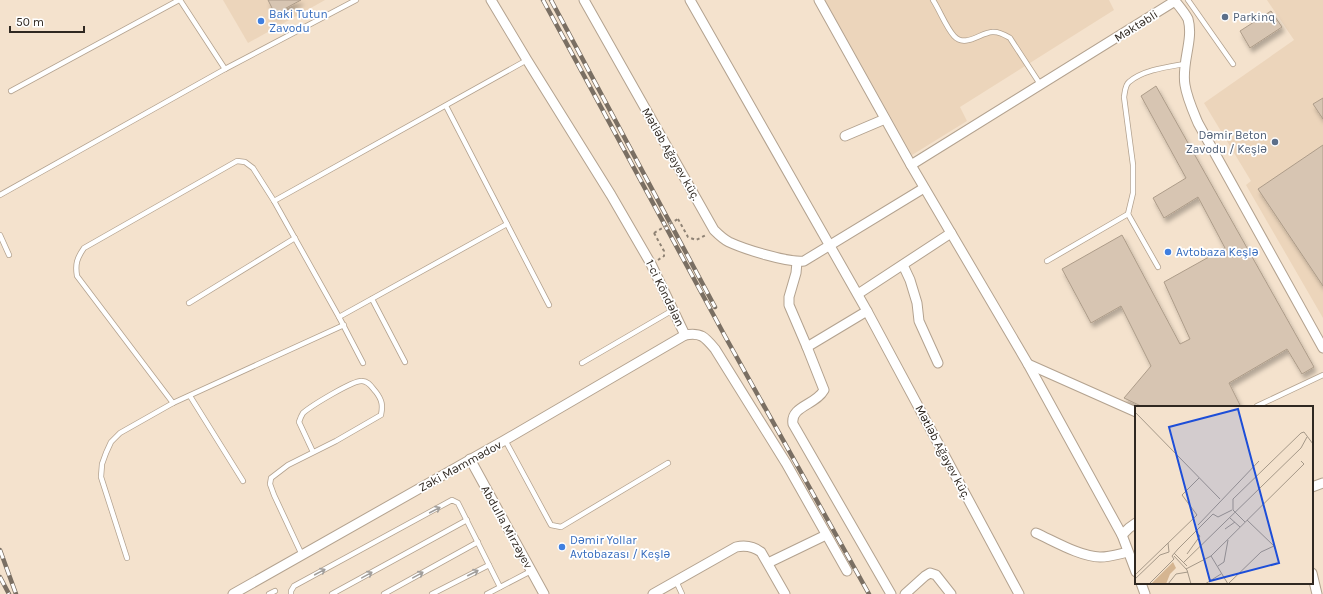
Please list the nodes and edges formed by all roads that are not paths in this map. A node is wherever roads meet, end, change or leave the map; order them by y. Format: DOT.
graph roads {
  1 [pos="180,0"];
  2 [pos="356,0"];
  3 [pos="492,0"];
  4 [pos="584,0"];
  5 [pos="690,0"];
  6 [pos="819,0"];
  7 [pos="933,0"];
  8 [pos="1176,0"];
  9 [pos="1188,0"];
  10 [pos="527,60"];
  11 [pos="1184,64"];
  12 [pos="1233,64"];
  13 [pos="225,69"];
  14 [pos="1040,84"];
  15 [pos="11,91"];
  16 [pos="446,106"];
  17 [pos="885,119"];
  18 [pos="845,136"];
  19 [pos="911,165"];
  20 [pos="924,188"];
  21 [pos="0,195"];
  22 [pos="274,201"];
  23 [pos="1128,214"];
  24 [pos="507,224"];
  25 [pos="951,233"];
  26 [pos="0,235"];
  27 [pos="295,238"];
  28 [pos="829,246"];
  29 [pos="9,255"];
  30 [pos="1047,261"];
  31 [pos="797,262"];
  32 [pos="903,265"];
  33 [pos="1158,267"];
  34 [pos="858,294"];
  35 [pos="372,299"];
  36 [pos="189,303"];
  37 [pos="549,305"];
  38 [pos="673,310"];
  39 [pos="867,311"];
  40 [pos="339,317"];
  41 [pos="344,325"];
  42 [pos="685,335"];
  43 [pos="808,346"];
  44 [pos="1323,348"];
  45 [pos="405,362"];
  46 [pos="363,363"];
  47 [pos="938,363"];
  48 [pos="582,364"];
  49 [pos="1028,364"];
  50 [pos="1323,375"];
  51 [pos="190,396"];
  52 [pos="173,402"];
  53 [pos="1257,406"];
  54 [pos="1135,412"];
  55 [pos="505,440"];
  56 [pos="313,452"];
  57 [pos="470,460"];
  58 [pos="668,463"];
  59 [pos="243,481"];
  60 [pos="1323,483"];
  61 [pos="1313,487"];
  62 [pos="467,520"];
  63 [pos="1135,524"];
  64 [pos="1036,533"];
  65 [pos="826,535"];
  66 [pos="1122,535"];
  67 [pos="478,542"];
  68 [pos="1128,552"];
  69 [pos="302,555"];
  70 [pos="127,558"];
  71 [pos="768,563"];
  72 [pos="489,564"];
  73 [pos="531,570"];
  74 [pos="1135,570"];
  75 [pos="847,571"];
  76 [pos="1313,577"];
  77 [pos="676,581"];
  78 [pos="1141,584"];
  79 [pos="500,587"];
  80 [pos="275,591"];
  81 [pos="233,594"];
  82 [pos="269,594"];
  83 [pos="291,594"];
  84 [pos="332,594"];
  85 [pos="384,594"];
  86 [pos="432,594"];
  87 [pos="487,594"];
  88 [pos="544,594"];
  89 [pos="653,594"];
  90 [pos="682,594"];
  91 [pos="785,594"];
  92 [pos="891,594"];
  93 [pos="905,594"];
  94 [pos="951,594"];
  95 [pos="1019,594"];
  96 [pos="1145,594"];
  97 [pos="1317,594"];
  1 -- 13 [label="lane"];
  1 -- 15 [label="lane"];
  2 -- 13 [label="lane"];
  3 -- 10 [label="street, 1-ci Köndələn"];
  4 -- 31 [label="street, Mətləb Ağayev küç."];
  5 -- 28 [label="street, Mətləb Ağayev küç."];
  6 -- 17 [label="street"];
  7 -- 14 [label="lane"];
  8 -- 11 [label="street, Məktəbli"];
  8 -- 14 [label="street, Məktəbli"];
  9 -- 12 [label="lane"];
  10 -- 16 [label="lane"];
  10 -- 38 [label="street, 1-ci Köndələn"];
  11 -- 23 [label="lane"];
  11 -- 44 [label="street, Məktəbli"];
  13 -- 21 [label="lane"];
  14 -- 19 [label="street, Məktəbli"];
  16 -- 22 [label="lane"];
  16 -- 24 [label="lane"];
  17 -- 18 [label="street"];
  17 -- 19 [label="street"];
  19 -- 20 [label="street"];
  20 -- 25 [label="street"];
  20 -- 28 [label="street"];
  22 -- 27 [label="lane"];
  22 -- 52 [label="lane"];
  23 -- 30 [label="lane"];
  23 -- 33 [label="lane"];
  24 -- 35 [label="lane"];
  24 -- 37 [label="lane"];
  25 -- 32 [label="street"];
  25 -- 49 [label="street"];
  26 -- 29 [label="lane"];
  27 -- 36 [label="lane"];
  27 -- 40 [label="lane"];
  28 -- 31 [label="street"];
  28 -- 34 [label="street, Mətləb Ağayev küç."];
  31 -- 43 [label="street"];
  32 -- 34 [label="street"];
  32 -- 47 [label="street"];
  34 -- 39 [label="street, Mətləb Ağayev küç."];
  35 -- 40 [label="lane"];
  35 -- 45 [label="lane"];
  38 -- 42 [label="street, 1-ci Köndələn"];
  38 -- 48 [label="lane"];
  39 -- 43 [label="street"];
  39 -- 95 [label="street, Mətləb Ağayev küç."];
  40 -- 41 [label="lane"];
  41 -- 46 [label="lane"];
  41 -- 51 [label="lane"];
  42 -- 55 [label="street, Zəki Məmmədov"];
  42 -- 65 [label="street, 1-ci Köndələn"];
  43 -- 92 [label="street"];
  49 -- 54 [label="street"];
  49 -- 66 [label="street"];
  50 -- 53 [label="lane"];
  51 -- 52 [label="lane"];
  51 -- 59 [label="lane"];
  52 -- 70 [label="lane"];
  55 -- 57 [label="street, Zəki Məmmədov"];
  55 -- 58 [label="lane"];
  56 -- 56 [label="lane"];
  56 -- 69 [label="lane"];
  57 -- 69 [label="street, Zəki Məmmədov"];
  57 -- 73 [label="street, Abdulla Mirzəyev"];
  60 -- 61 [label="street"];
  62 -- 67 [label="lane"];
  83 -- 62 [label="lane, one-way"];
  84 -- 62 [label="lane, one-way"];
  63 -- 66 [label="street"];
  64 -- 68 [label="street"];
  65 -- 71 [label="street"];
  65 -- 75 [label="street, 1-ci Köndələn"];
  66 -- 68 [label="street"];
  67 -- 72 [label="lane"];
  85 -- 67 [label="lane, one-way"];
  68 -- 74 [label="street"];
  69 -- 81 [label="street, Zəki Məmmədov"];
  71 -- 77 [label="street"];
  71 -- 91 [label="street"];
  72 -- 79 [label="lane"];
  86 -- 72 [label="lane, one-way"];
  73 -- 79 [label="lane"];
  73 -- 88 [label="street, Abdulla Mirzəyev"];
  76 -- 97 [label="street"];
  77 -- 89 [label="street"];
  77 -- 90 [label="lane"];
  78 -- 96 [label="street"];
  79 -- 87 [label="lane"];
  80 -- 82 [label="lane"];
  93 -- 94 [label="street"];
}
